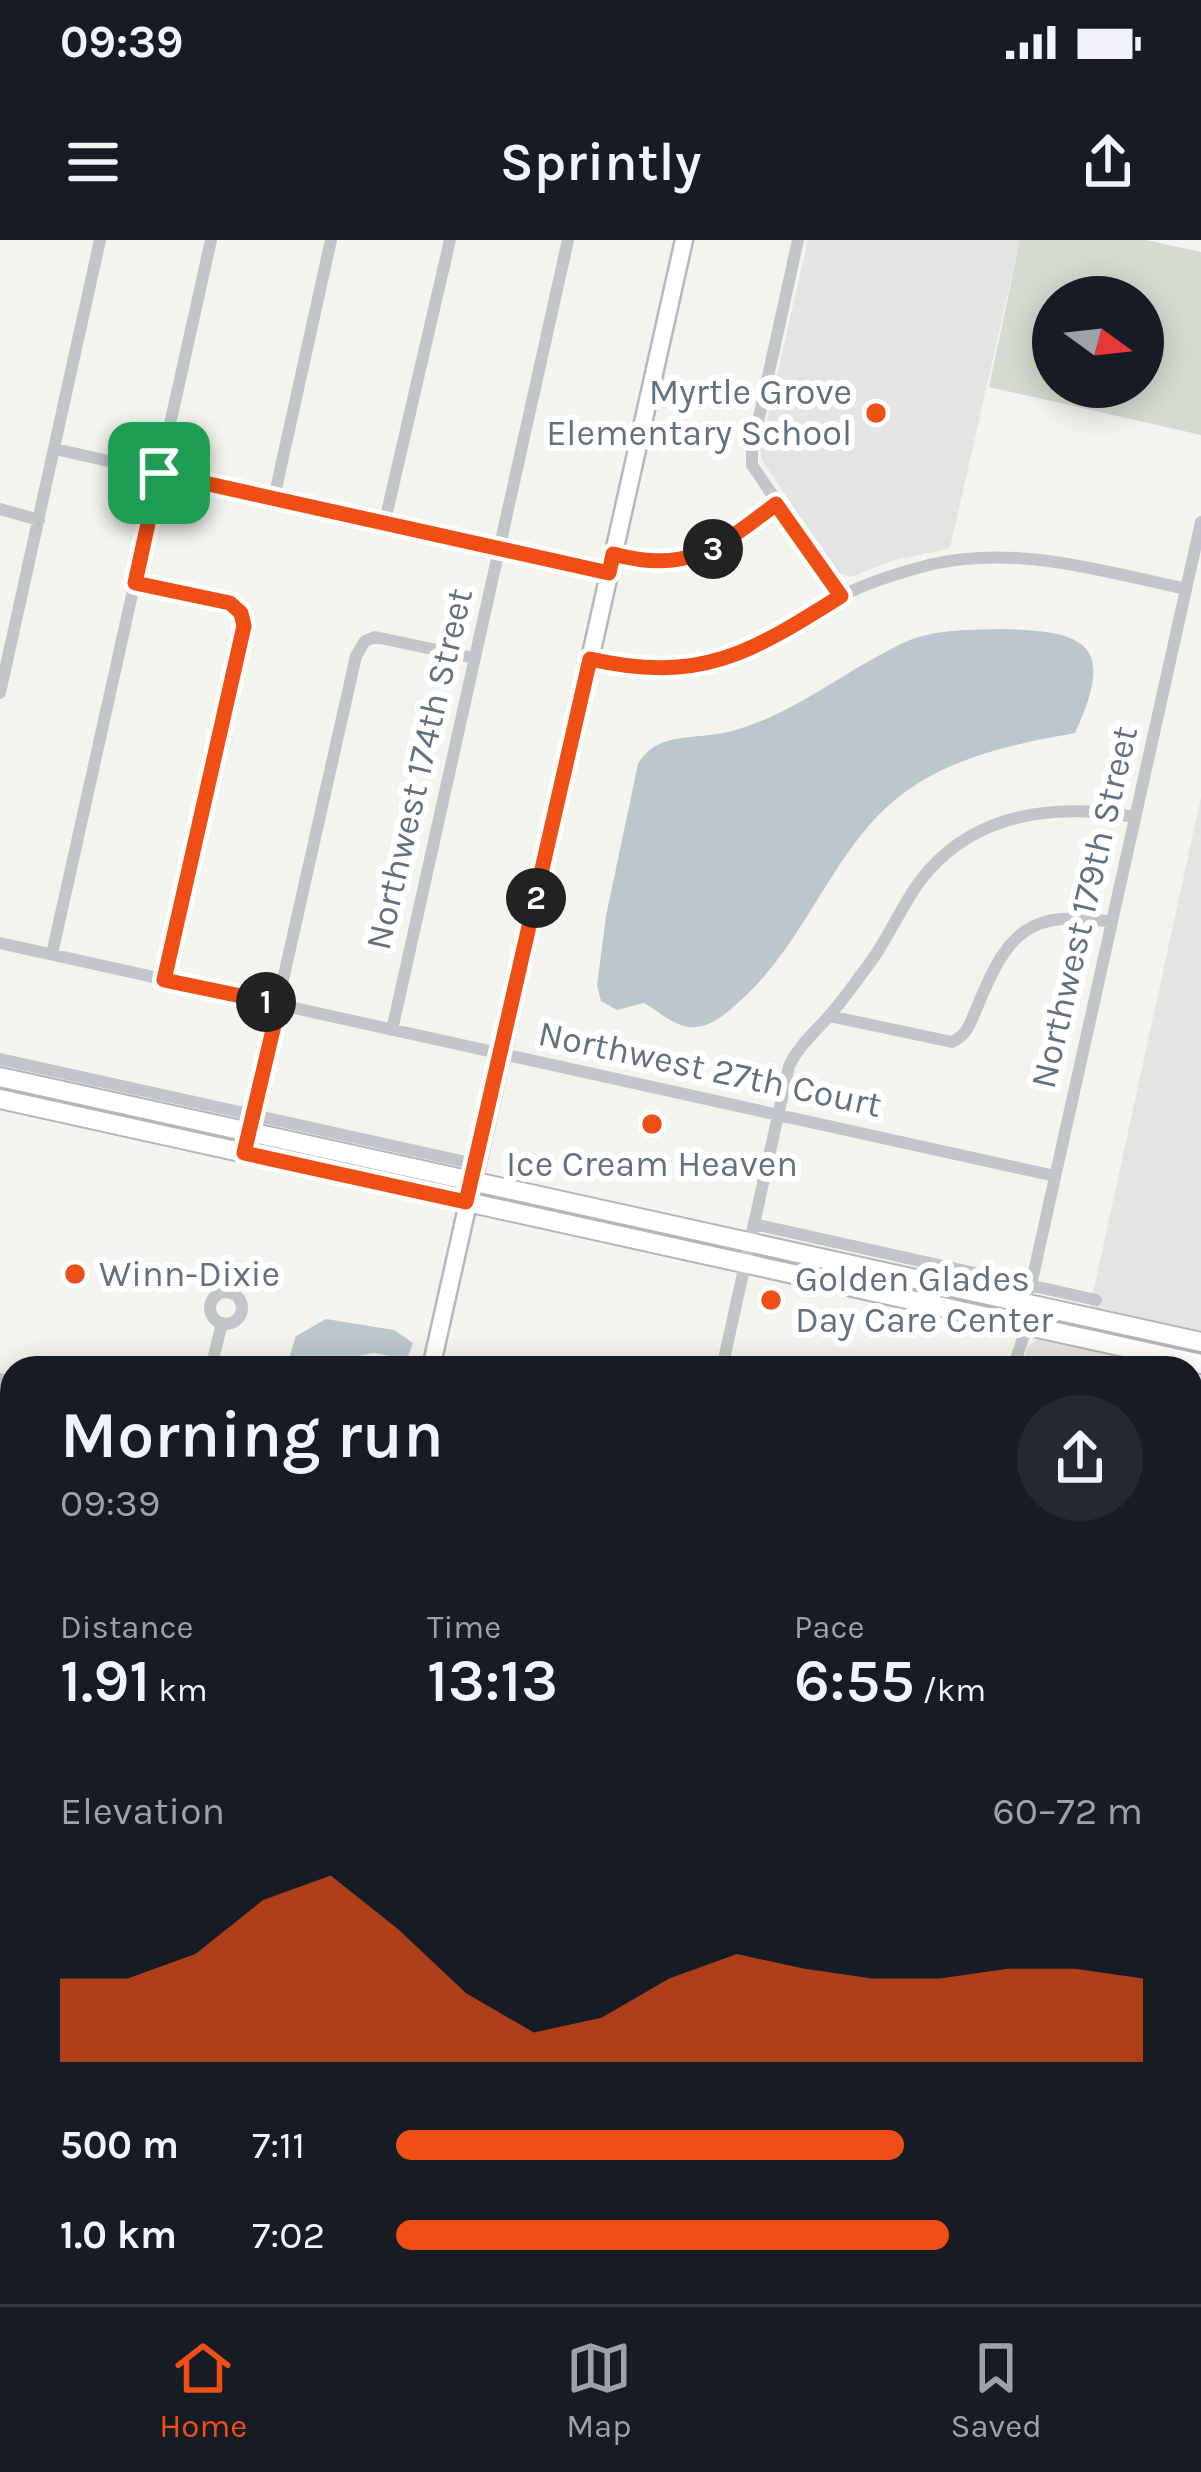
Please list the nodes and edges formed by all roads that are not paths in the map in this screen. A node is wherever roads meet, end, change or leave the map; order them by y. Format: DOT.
graph roads {
  1 [pos="100,240"];
  2 [pos="212,240"];
  3 [pos="331,240"];
  4 [pos="450,240"];
  5 [pos="568,240"];
  6 [pos="684,240"];
  7 [pos="798,240"];
  8 [pos="55,449"];
  9 [pos="159,473"];
  10 [pos="274,498"];
  11 [pos="776,504"];
  12 [pos="0,509"];
  13 [pos="39,520"];
  14 [pos="385,520"];
  15 [pos="1201,522"];
  16 [pos="500,548"];
  17 [pos="611,564"];
  18 [pos="135,583"];
  19 [pos="1186,589"];
  20 [pos="841,596"];
  21 [pos="475,658"];
  22 [pos="590,659"];
  23 [pos="0,693"];
  24 [pos="1135,817"];
  25 [pos="1112,922"];
  26 [pos="0,943"];
  27 [pos="52,954"];
  28 [pos="164,980"];
  29 [pos="279,1004"];
  30 [pos="830,1016"];
  31 [pos="392,1030"];
  32 [pos="502,1053"];
  33 [pos="0,1059"];
  34 [pos="0,1077"];
  35 [pos="59,1090"];
  36 [pos="0,1100"];
  37 [pos="54,1111"];
  38 [pos="778,1114"];
  39 [pos="251,1124"];
  40 [pos="244,1153"];
  41 [pos="473,1173"];
  42 [pos="1055,1176"];
  43 [pos="466,1202"];
  44 [pos="752,1234"];
  45 [pos="745,1264"];
  46 [pos="1026,1294"];
  47 [pos="1096,1300"];
  48 [pos="1064,1312"];
  49 [pos="987,1317"];
  50 [pos="222,1324"];
  51 [pos="1027,1326"];
  52 [pos="1201,1342"];
  53 [pos="214,1356"];
  54 [pos="434,1356"];
  55 [pos="725,1356"];
  56 [pos="1017,1356"];
  57 [pos="1164,1356"];
  1 -- 8 [label="street"];
  2 -- 9 [label="street"];
  3 -- 10 [label="street"];
  4 -- 14 [label="street"];
  5 -- 16 [label="street, Northwest 174th Street"];
  6 -- 17 [label="street"];
  7 -- 11 [label="street"];
  8 -- 9 [label="street"];
  8 -- 13 [label="street"];
  9 -- 10 [label="street"];
  9 -- 18 [label="street"];
  10 -- 14 [label="street"];
  11 -- 17 [label="street"];
  11 -- 20 [label="street"];
  12 -- 13 [label="street"];
  13 -- 23 [label="street"];
  14 -- 16 [label="street"];
  15 -- 19 [label="street, Northwest 179th Street"];
  16 -- 17 [label="street"];
  16 -- 21 [label="street, Northwest 174th Street"];
  17 -- 22 [label="street"];
  18 -- 27 [label="street"];
  18 -- 28 [label="street"];
  19 -- 20 [label="street"];
  19 -- 24 [label="street, Northwest 179th Street"];
  20 -- 22 [label="street"];
  21 -- 29 [label="street"];
  21 -- 31 [label="street, Northwest 174th Street"];
  22 -- 32 [label="street"];
  24 -- 25 [label="street, Northwest 179th Street"];
  24 -- 30 [label="street"];
  25 -- 30 [label="street"];
  25 -- 42 [label="street, Northwest 179th Street"];
  26 -- 27 [label="street, Northwest 27th Court"];
  27 -- 28 [label="street, Northwest 27th Court"];
  28 -- 29 [label="street, Northwest 27th Court"];
  29 -- 31 [label="street, Northwest 27th Court"];
  29 -- 39 [label="street"];
  30 -- 38 [label="street"];
  31 -- 32 [label="street, Northwest 27th Court"];
  32 -- 38 [label="street, Northwest 27th Court"];
  32 -- 41 [label="street"];
  33 -- 39 [label="street"];
  34 -- 35 [label="main road"];
  35 -- 37 [label="main road"];
  35 -- 39 [label="main road"];
  36 -- 37 [label="main road"];
  37 -- 40 [label="main road"];
  38 -- 42 [label="street, Northwest 27th Court"];
  38 -- 44 [label="street"];
  39 -- 40 [label="street"];
  39 -- 41 [label="main road"];
  40 -- 43 [label="main road"];
  41 -- 43 [label="street"];
  41 -- 44 [label="main road"];
  42 -- 46 [label="street, Northwest 179th Street"];
  43 -- 45 [label="main road"];
  43 -- 54 [label="street"];
  44 -- 45 [label="street"];
  44 -- 46 [label="main road"];
  45 -- 49 [label="main road"];
  45 -- 55 [label="street"];
  46 -- 47 [label="street"];
  46 -- 48 [label="main road"];
  46 -- 49 [label="main road"];
  48 -- 51 [label="main road"];
  48 -- 52 [label="main road"];
  49 -- 51 [label="main road"];
  50 -- 53 [label="street"];
  51 -- 56 [label="street"];
  51 -- 57 [label="main road"];
}
